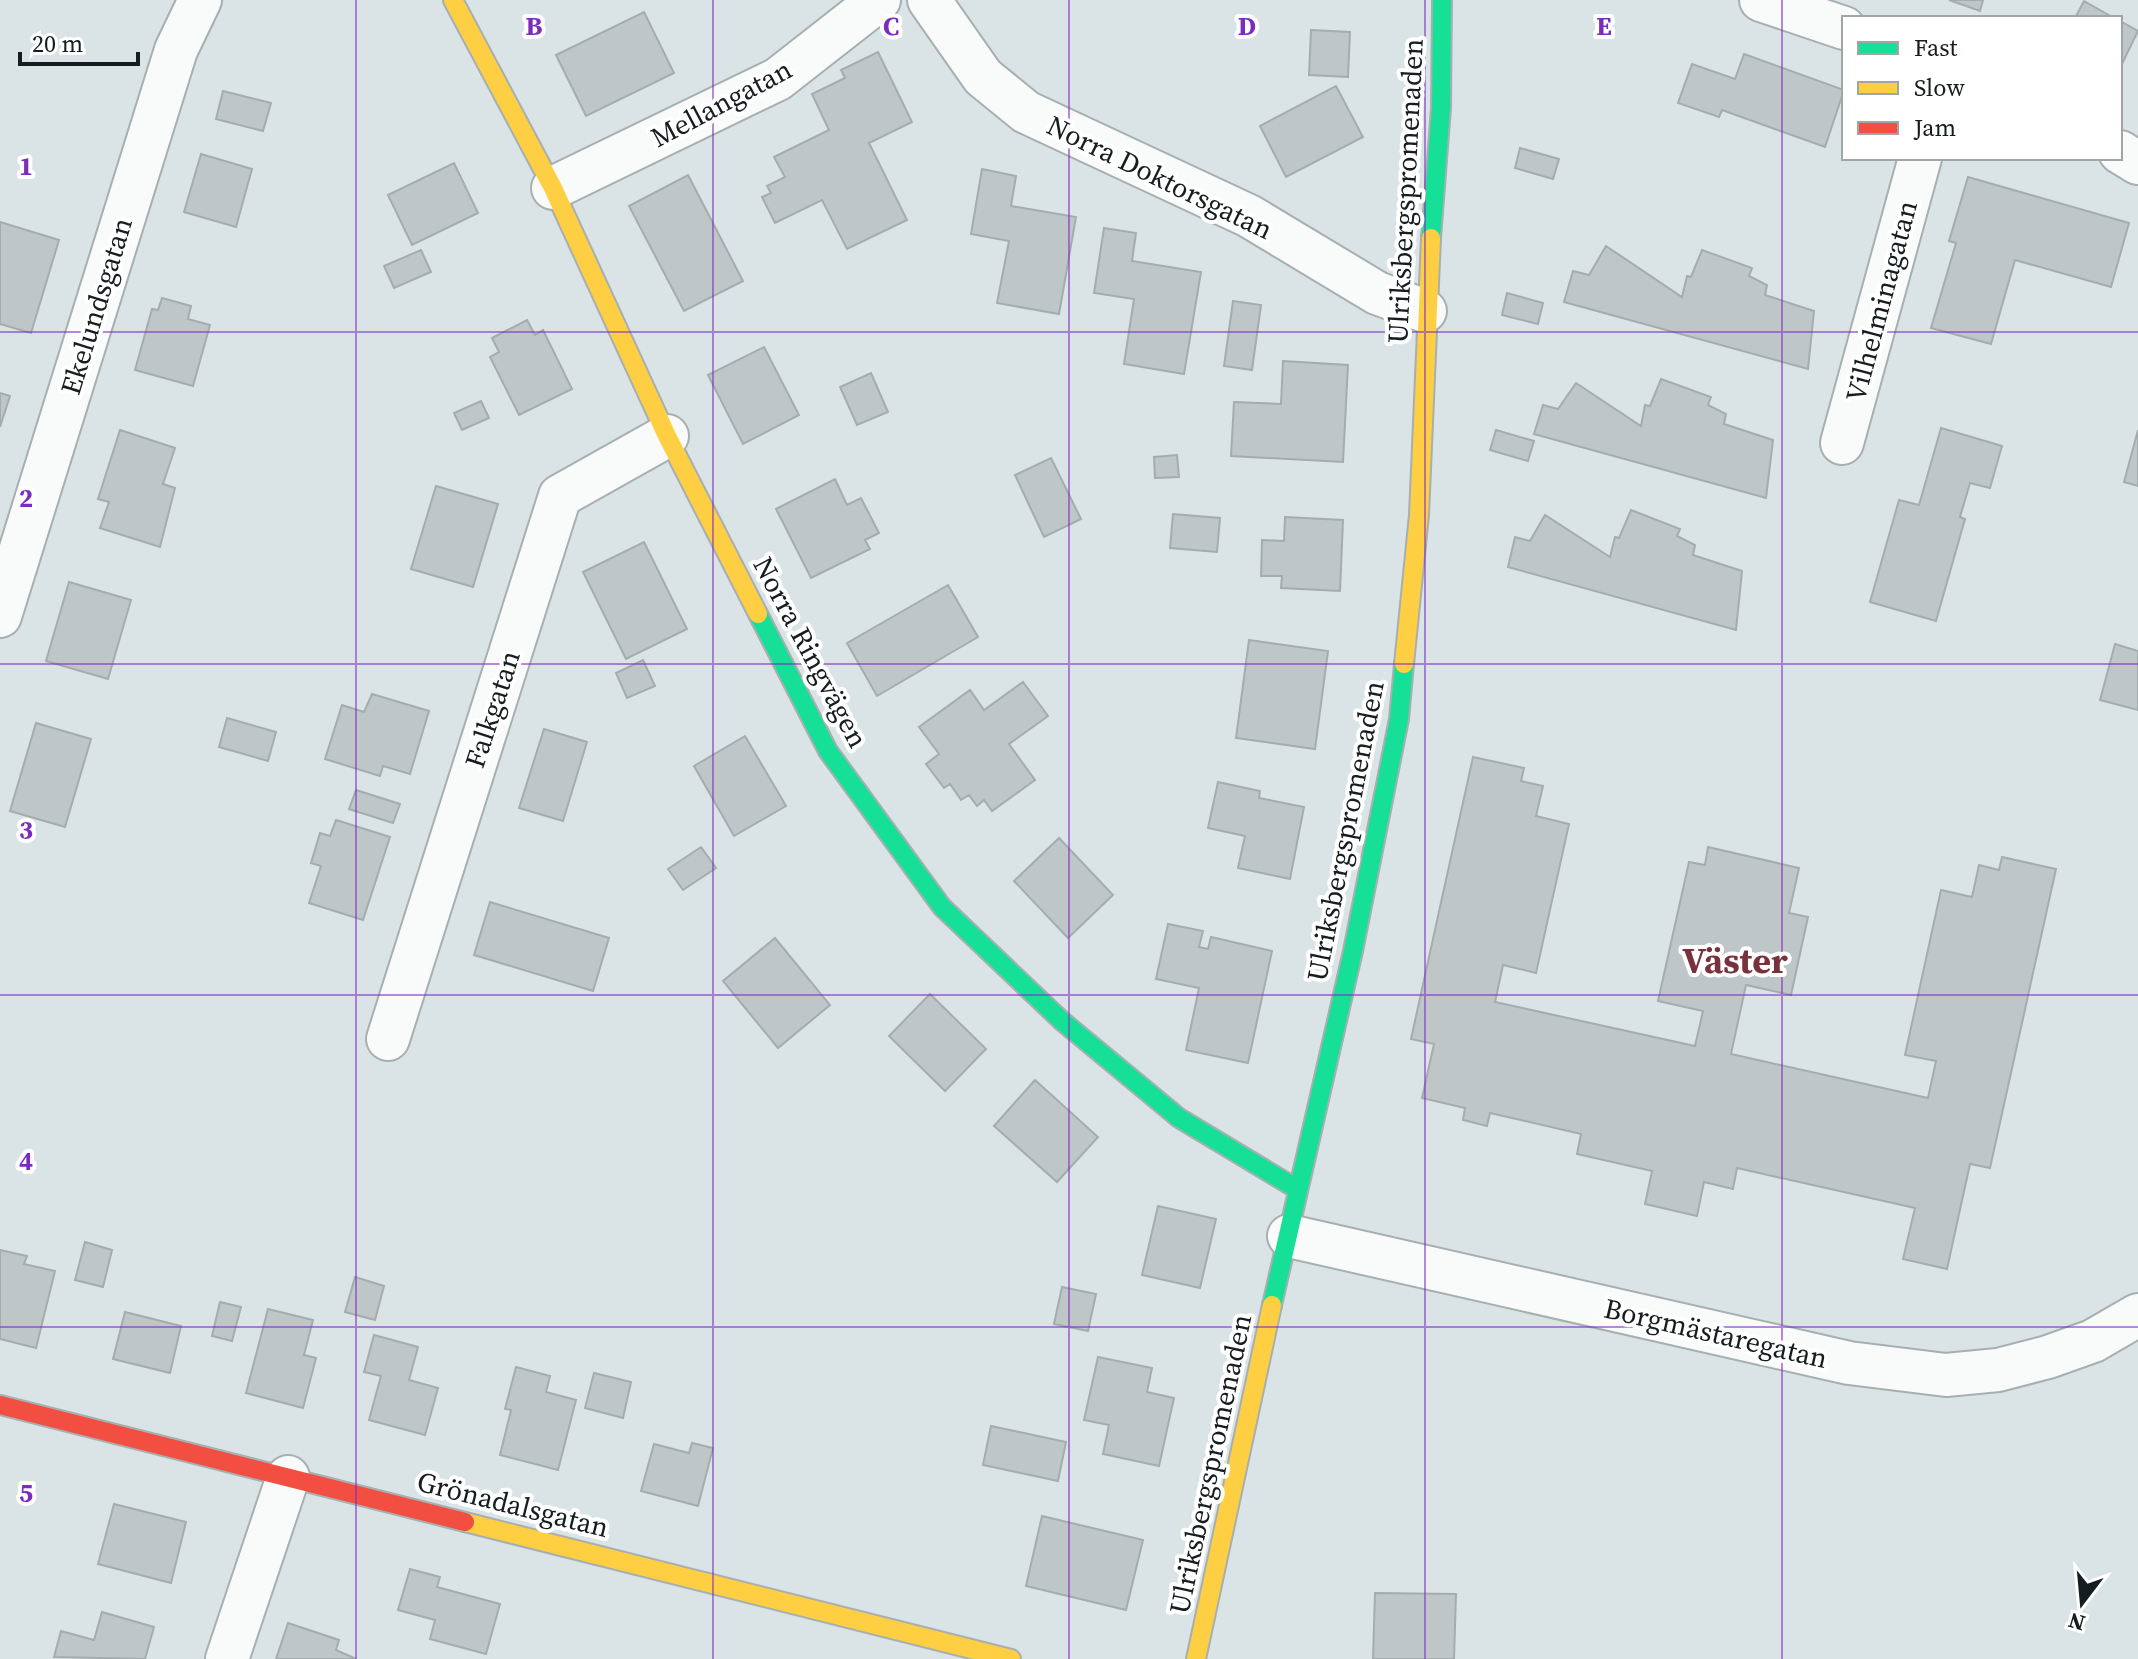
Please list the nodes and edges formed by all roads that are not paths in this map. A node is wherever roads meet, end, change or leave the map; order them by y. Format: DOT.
graph roads {
  1 [pos="200,0"];
  2 [pos="453,0"];
  3 [pos="879,0"];
  4 [pos="929,0"];
  5 [pos="1442,0"];
  6 [pos="1761,0"];
  7 [pos="1842,27"];
  8 [pos="1919,160"];
  9 [pos="553,188"];
  10 [pos="1425,311"];
  11 [pos="667,436"];
  12 [pos="1842,443"];
  13 [pos="0,616"];
  14 [pos="388,1039"];
  15 [pos="1297,1189"];
  16 [pos="1289,1236"];
  17 [pos="2138,1315"];
  18 [pos="0,1405"];
  19 [pos="288,1477"];
  20 [pos="227,1659"];
  21 [pos="1011,1659"];
  22 [pos="1196,1659"];
  1 -- 13 [label="street, Ekelundsgatan"];
  2 -- 9 [label="street, Norra Ringvägen"];
  3 -- 9 [label="street, Mellangatan"];
  4 -- 10 [label="street, Norra Doktorsgatan"];
  5 -- 10 [label="street, Ulriksbergspromenaden"];
  6 -- 7 [label="street"];
  8 -- 12 [label="street, Vilhelminagatan"];
  9 -- 11 [label="street, Norra Ringvägen"];
  10 -- 15 [label="street, Ulriksbergspromenaden"];
  11 -- 14 [label="street, Falkgatan"];
  11 -- 15 [label="street, Norra Ringvägen"];
  15 -- 16 [label="street, Ulriksbergspromenaden"];
  16 -- 17 [label="street, Borgmästaregatan"];
  16 -- 22 [label="street, Ulriksbergspromenaden"];
  18 -- 19 [label="street, Grönadalsgatan"];
  19 -- 20 [label="street"];
  19 -- 21 [label="street, Grönadalsgatan"];
}
